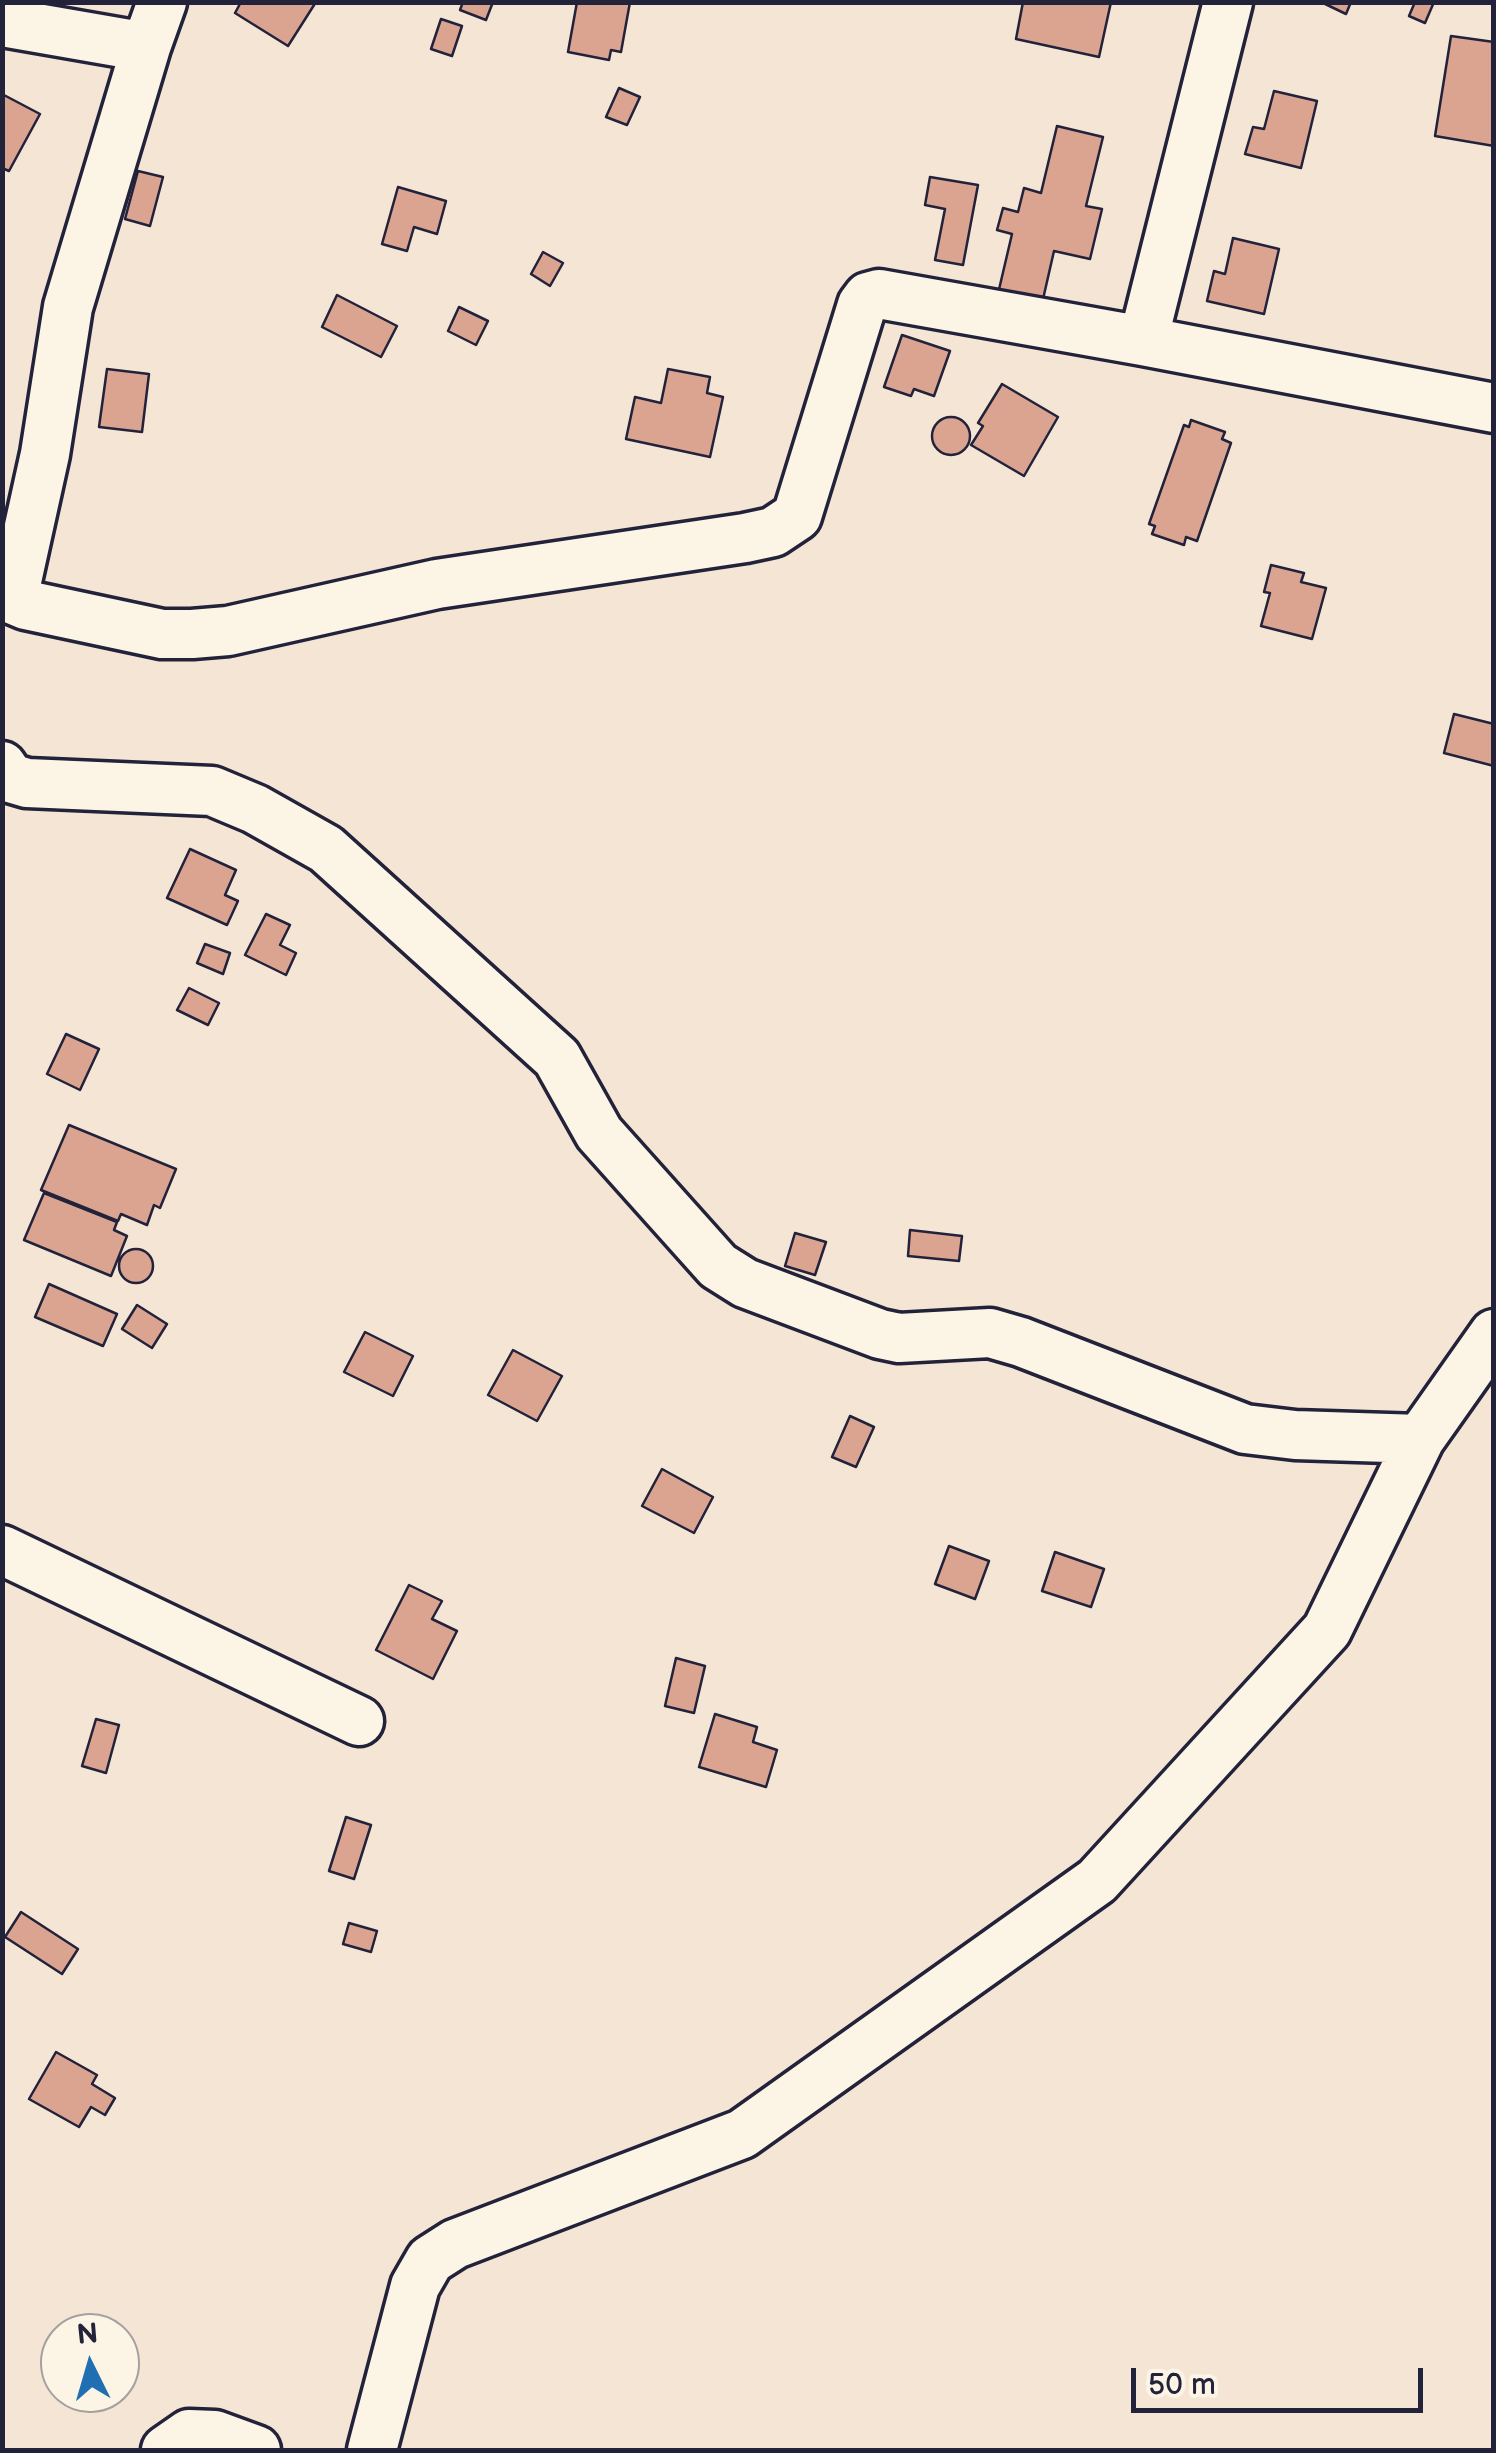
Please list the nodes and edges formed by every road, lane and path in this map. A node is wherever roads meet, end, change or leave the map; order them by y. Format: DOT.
graph roads {
  1 [pos="162,2"];
  2 [pos="1228,2"];
  3 [pos="2,22"];
  4 [pos="146,47"];
  5 [pos="1143,341"];
  6 [pos="1494,408"];
  7 [pos="11,610"];
  8 [pos="5,778"];
  9 [pos="1494,1334"];
  10 [pos="1420,1439"];
  11 [pos="2,1550"];
  12 [pos="359,1721"];
  13 [pos="166,2450"];
  14 [pos="256,2450"];
  15 [pos="372,2450"];
  1 -- 4 [label="street"];
  2 -- 5 [label="street"];
  3 -- 4 [label="street"];
  4 -- 7 [label="street"];
  5 -- 6 [label="street"];
  5 -- 7 [label="street"];
  8 -- 10 [label="street"];
  9 -- 10 [label="street"];
  10 -- 15 [label="street"];
  11 -- 12 [label="street"];
  13 -- 14 [label="street"];
}
